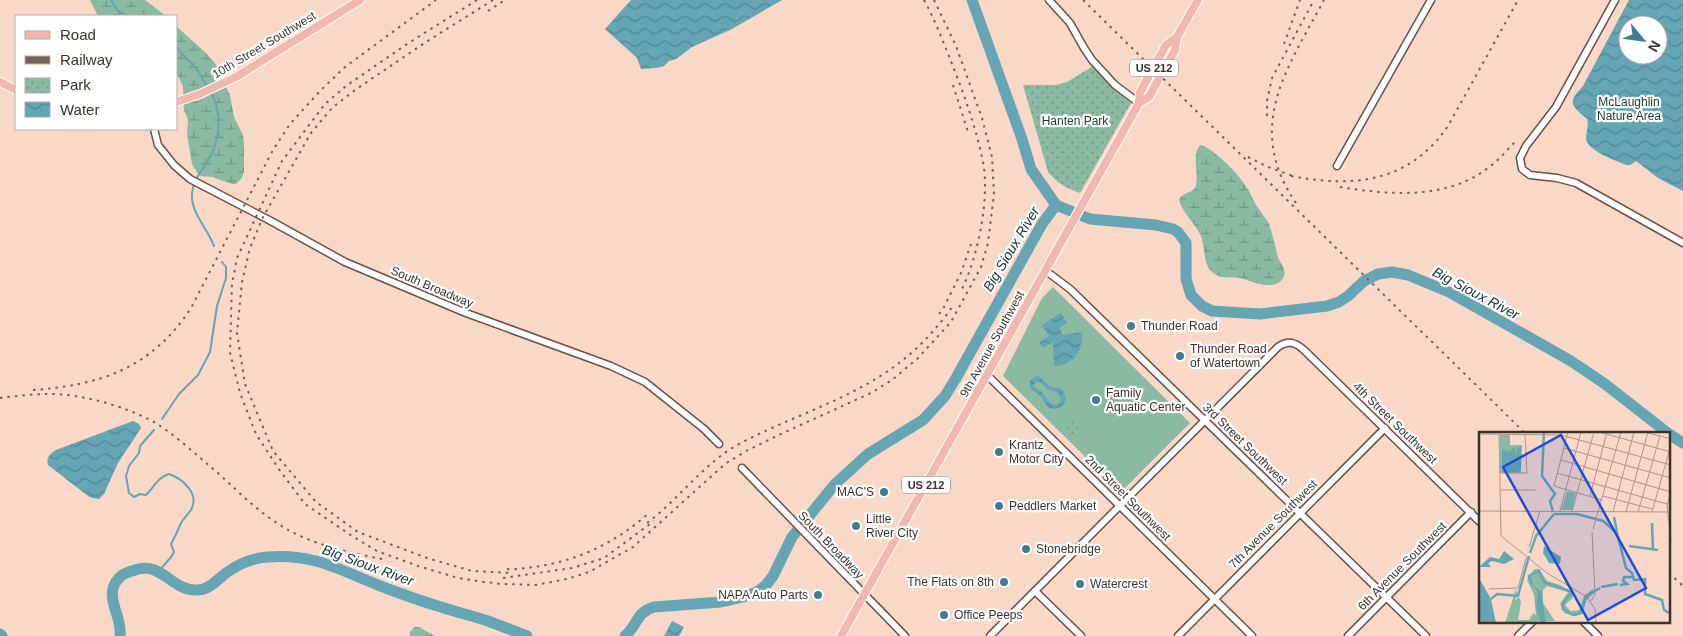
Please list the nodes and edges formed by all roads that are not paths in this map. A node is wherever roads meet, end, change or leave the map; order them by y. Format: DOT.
graph roads {
  1 [pos="360,0"];
  2 [pos="1050,0"];
  3 [pos="1198,0"];
  4 [pos="1431,0"];
  5 [pos="1615,0"];
  6 [pos="0,82"];
  7 [pos="15,90"];
  8 [pos="178,101"];
  9 [pos="1139,103"];
  10 [pos="154,130"];
  11 [pos="1337,166"];
  12 [pos="1683,243"];
  13 [pos="1046,271"];
  14 [pos="987,375"];
  15 [pos="1205,421"];
  16 [pos="1385,428"];
  17 [pos="719,444"];
  18 [pos="742,468"];
  19 [pos="1120,506"];
  20 [pos="1471,512"];
  21 [pos="1300,513"];
  22 [pos="1479,521"];
  23 [pos="1035,590"];
  24 [pos="864,595"];
  25 [pos="1386,598"];
  26 [pos="1214,599"];
  27 [pos="1530,624"];
  28 [pos="1586,624"];
  29 [pos="841,636"];
  30 [pos="905,636"];
  31 [pos="990,636"];
  32 [pos="1081,636"];
  33 [pos="1178,636"];
  34 [pos="1252,636"];
  35 [pos="1348,636"];
  36 [pos="1426,636"];
  37 [pos="1518,636"];
  38 [pos="1598,636"];
  1 -- 8 [label="main road, 10th Street Southwest"];
  2 -- 9 [label="street"];
  3 -- 9 [label="main road, 9th Avenue Southwest / US 212"];
  4 -- 11 [label="street"];
  5 -- 12 [label="street"];
  6 -- 7 [label="main road"];
  9 -- 13 [label="main road, 9th Avenue Southwest / US 212"];
  10 -- 17 [label="street, South Broadway"];
  13 -- 14 [label="main road, 9th Avenue Southwest / US 212"];
  13 -- 15 [label="street, 3rd Street Southwest"];
  14 -- 19 [label="street, 2nd Street Southwest"];
  14 -- 24 [label="main road, 9th Avenue Southwest / US 212"];
  15 -- 16 [label="street, 4th Street Southwest"];
  15 -- 19 [label="street"];
  15 -- 21 [label="street, 3rd Street Southwest"];
  16 -- 20 [label="street, 4th Street Southwest"];
  16 -- 21 [label="street, 7th Avenue Southwest"];
  18 -- 24 [label="street, South Broadway"];
  19 -- 23 [label="street"];
  19 -- 26 [label="street, 2nd Street Southwest"];
  20 -- 22 [label="street, 4th Street Southwest"];
  20 -- 25 [label="street, 6th Avenue Southwest"];
  21 -- 25 [label="street, 3rd Street Southwest"];
  21 -- 26 [label="street, 7th Avenue Southwest"];
  23 -- 31 [label="street"];
  23 -- 32 [label="street"];
  24 -- 29 [label="main road, US 212"];
  24 -- 30 [label="street, South Broadway"];
  25 -- 35 [label="street, 6th Avenue Southwest"];
  25 -- 36 [label="street, 3rd Street Southwest"];
  26 -- 33 [label="street, 7th Avenue Southwest"];
  26 -- 34 [label="street, 2nd Street Southwest"];
  27 -- 37 [label="street"];
  28 -- 38 [label="street"];
}
